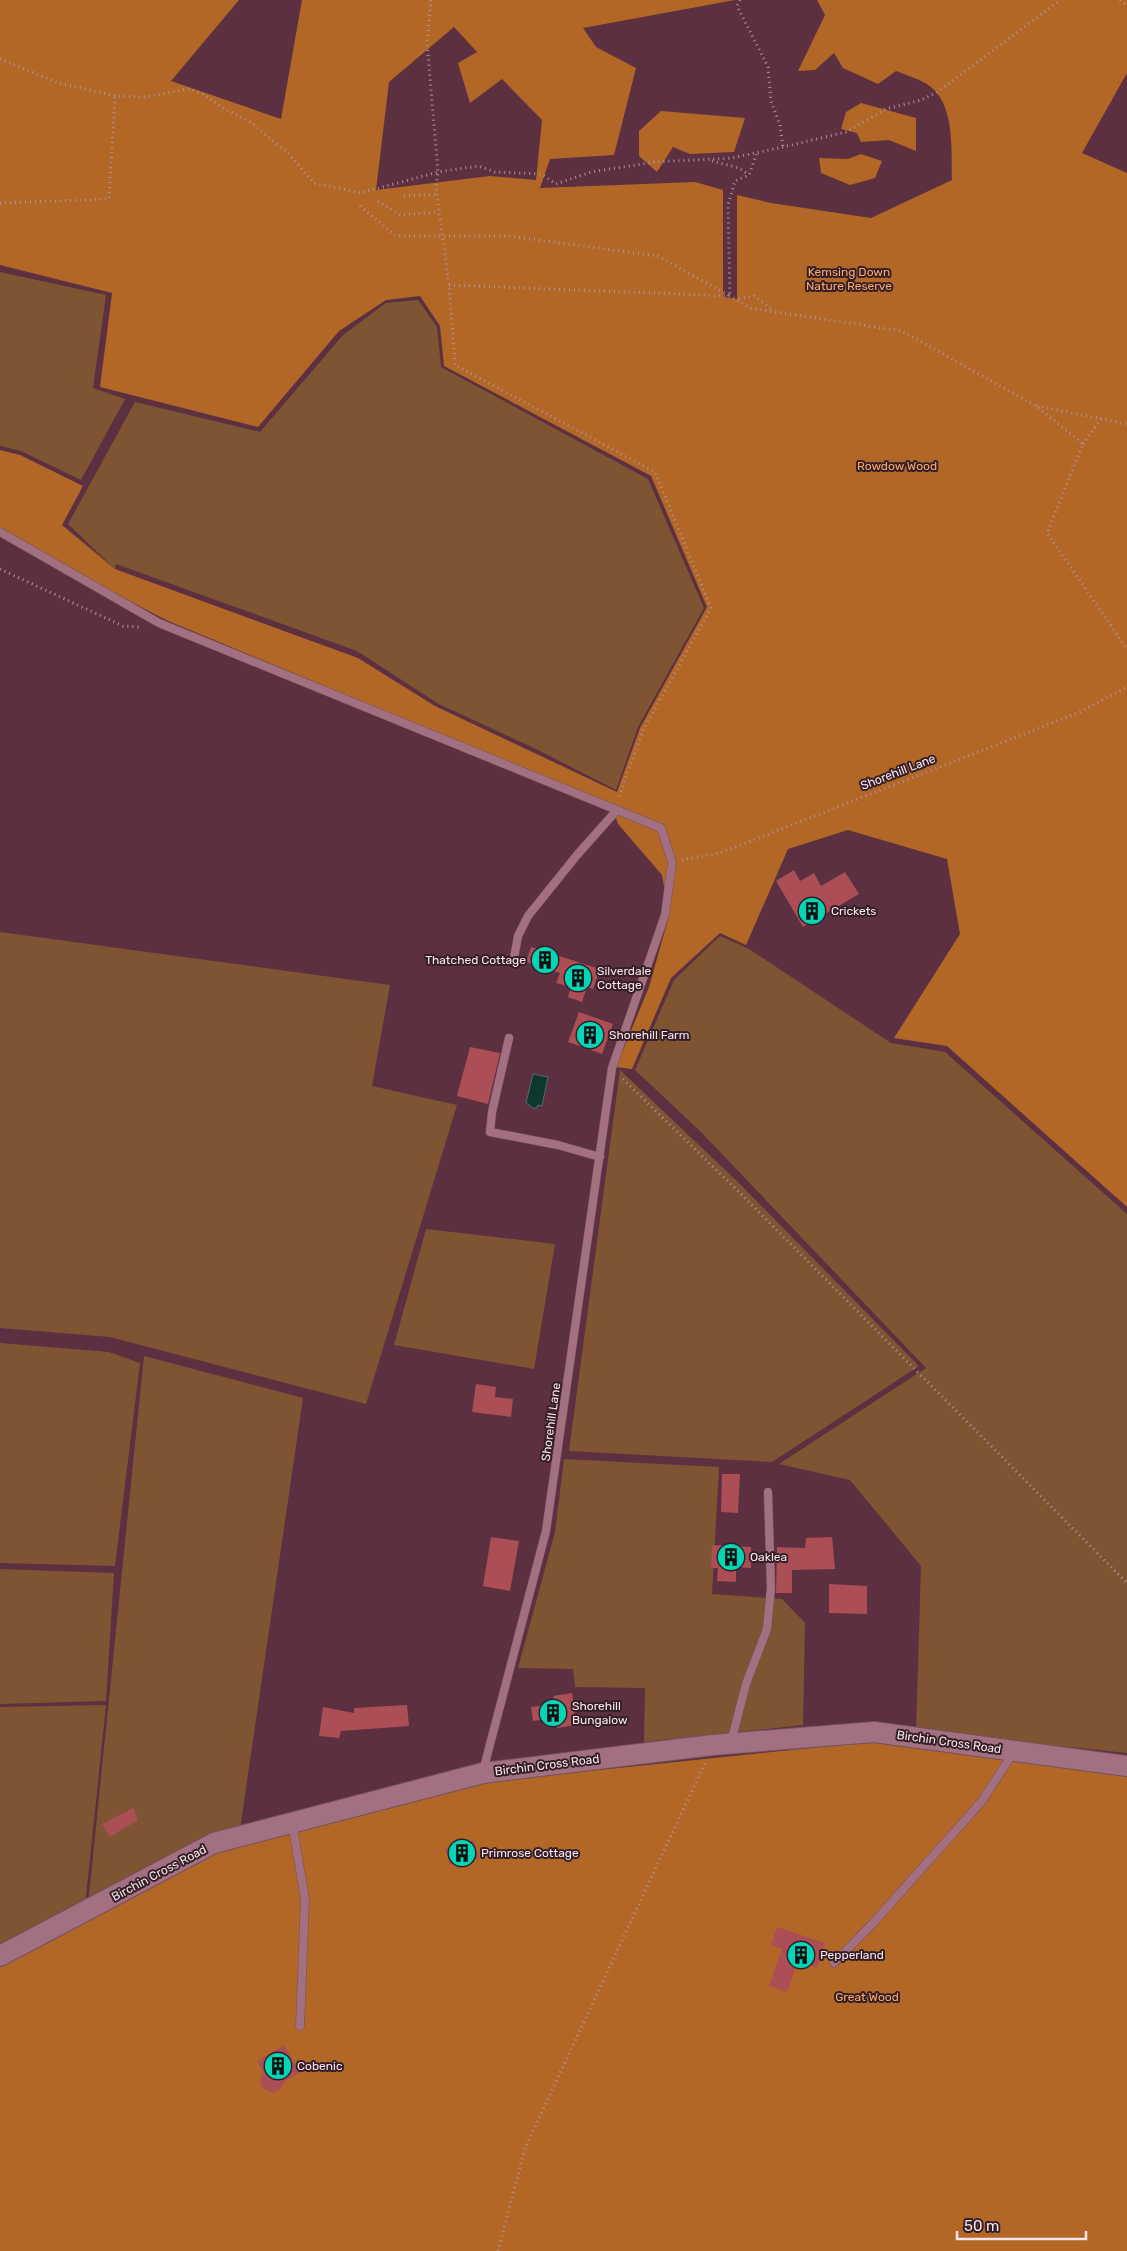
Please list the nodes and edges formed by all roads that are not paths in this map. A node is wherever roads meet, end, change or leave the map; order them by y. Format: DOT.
graph roads {
  1 [pos="0,532"];
  2 [pos="616,810"];
  3 [pos="514,958"];
  4 [pos="509,1038"];
  5 [pos="600,1157"];
  6 [pos="768,1492"];
  7 [pos="722,1744"];
  8 [pos="1014,1751"];
  9 [pos="1127,1766"];
  10 [pos="483,1773"];
  11 [pos="292,1823"];
  12 [pos="0,1956"];
  13 [pos="834,1963"];
  14 [pos="300,2026"];
  1 -- 2 [label="lane"];
  2 -- 3 [label="lane"];
  2 -- 5 [label="lane, Shorehill Lane"];
  4 -- 5 [label="lane"];
  5 -- 10 [label="lane, Shorehill Lane"];
  6 -- 7 [label="lane"];
  7 -- 8 [label="street, Birchin Cross Road"];
  7 -- 10 [label="street, Birchin Cross Road"];
  8 -- 9 [label="street, Birchin Cross Road"];
  8 -- 13 [label="lane"];
  10 -- 11 [label="street, Birchin Cross Road"];
  11 -- 12 [label="street, Birchin Cross Road"];
  11 -- 14 [label="lane"];
}
